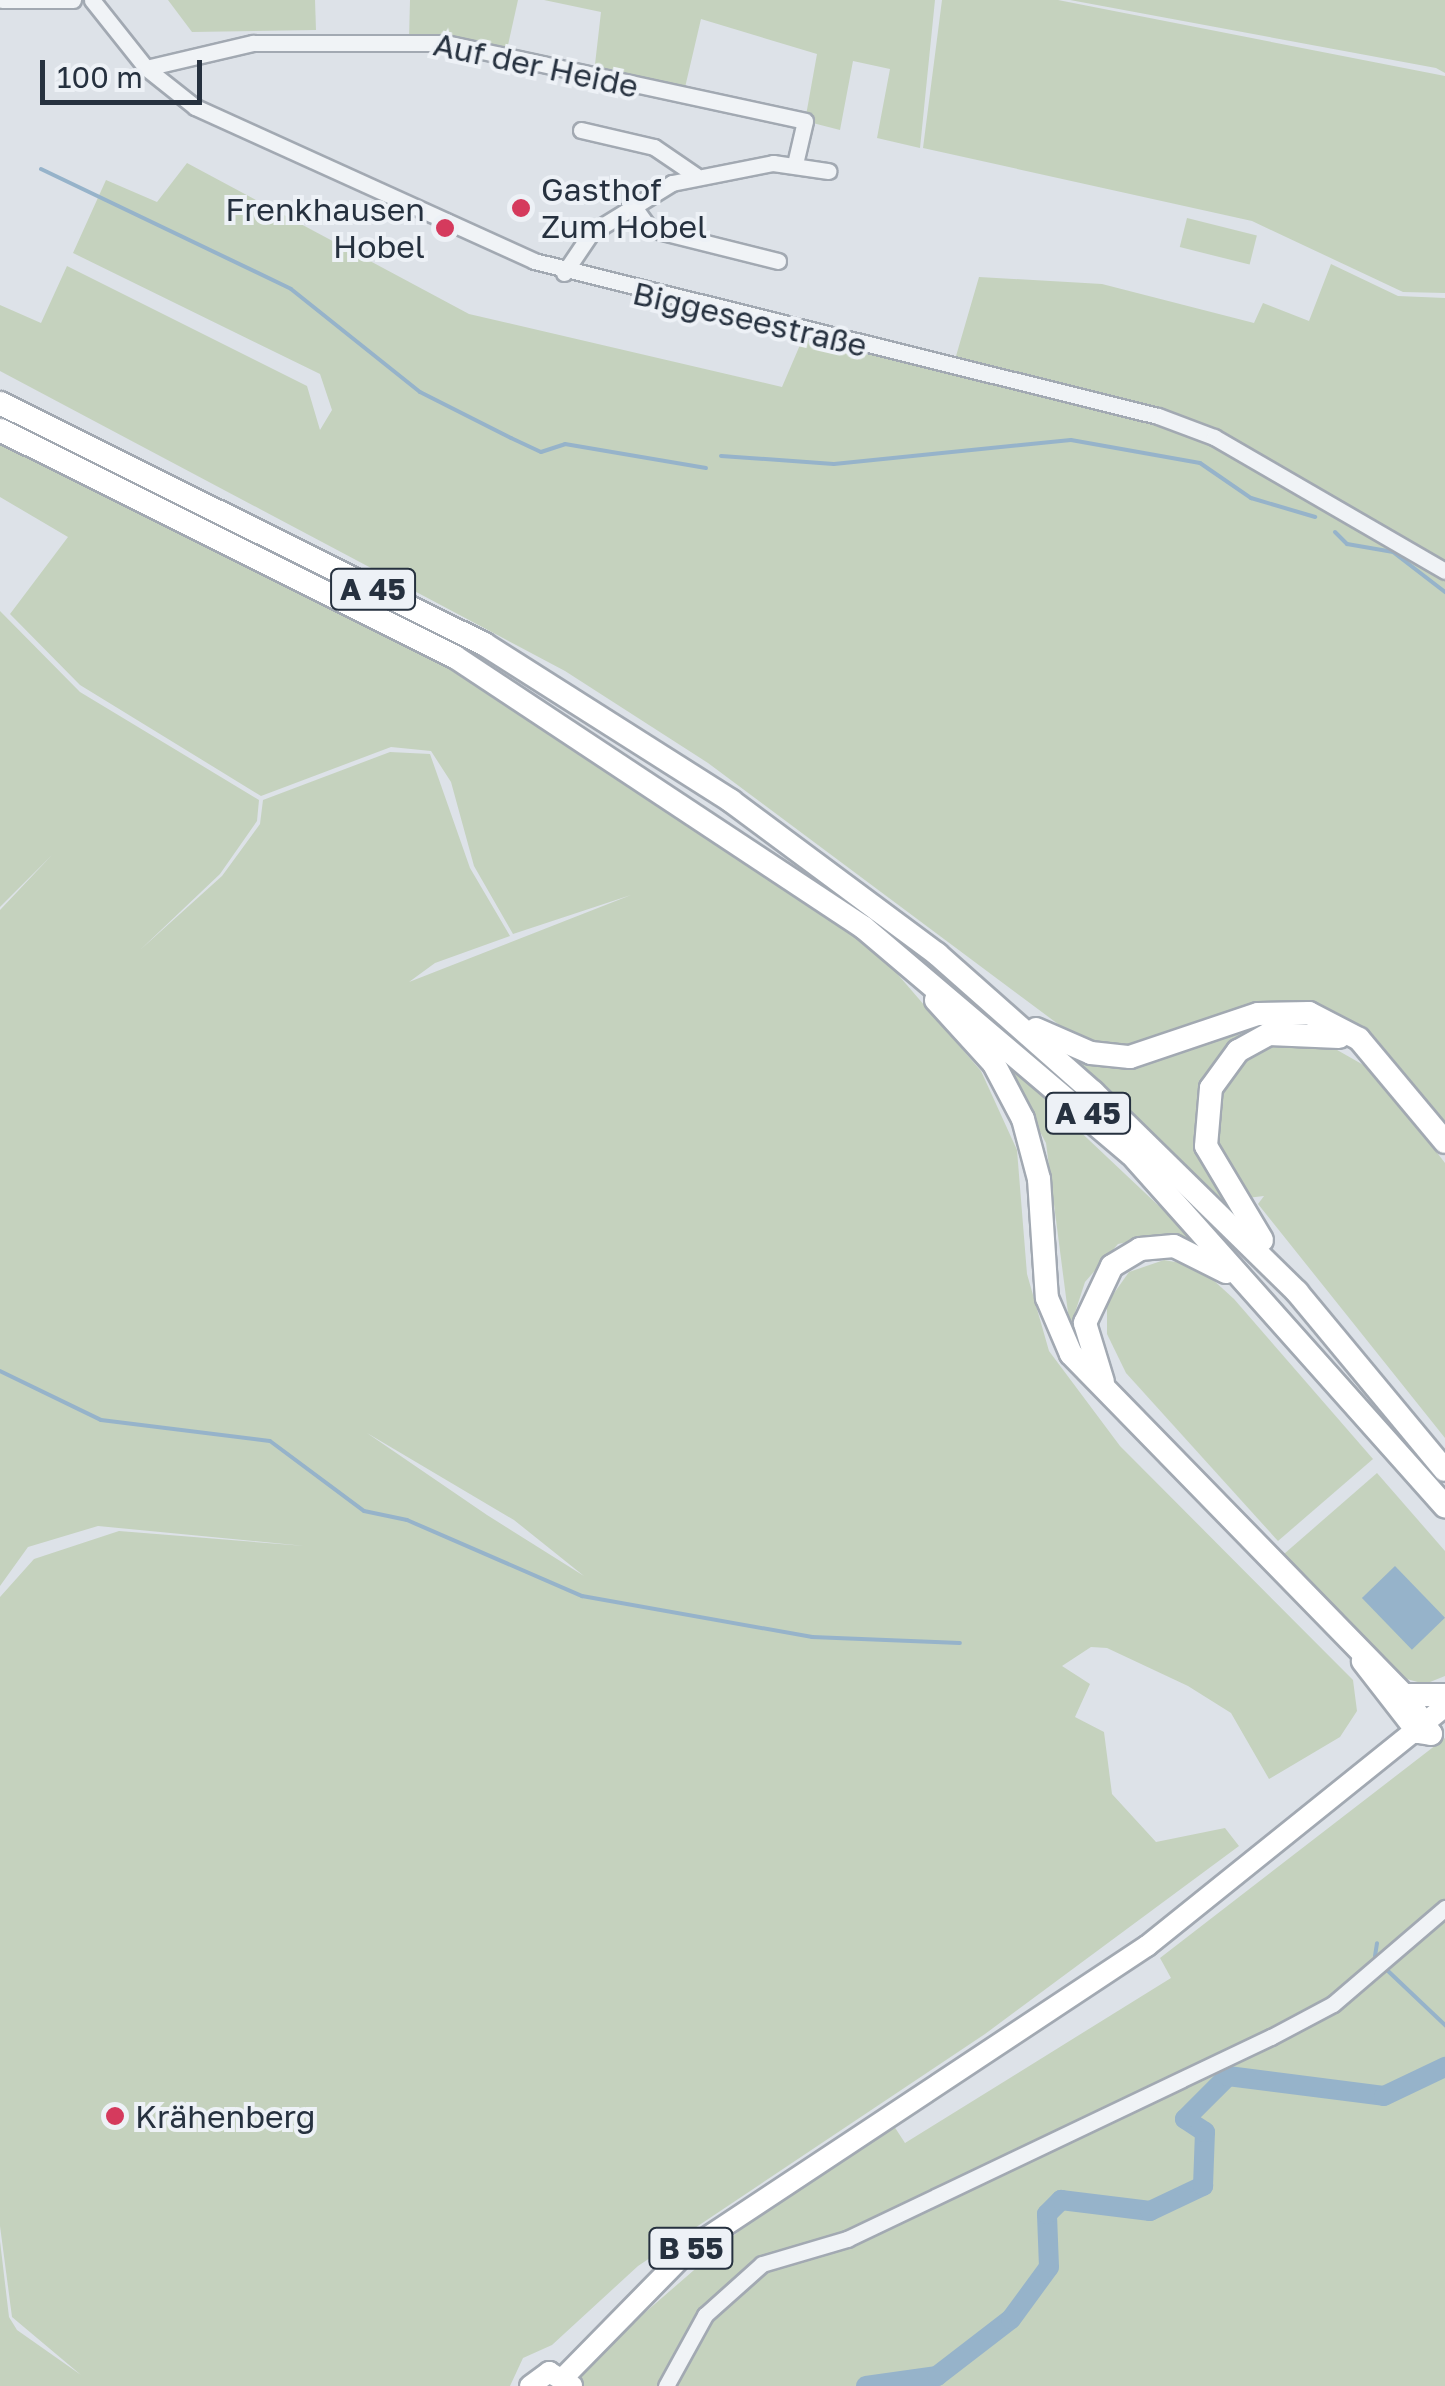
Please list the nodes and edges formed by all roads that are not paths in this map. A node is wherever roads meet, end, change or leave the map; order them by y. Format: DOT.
graph roads {
  1 [pos="2,0"];
  2 [pos="73,0"];
  3 [pos="94,0"];
  4 [pos="146,68"];
  5 [pos="581,130"];
  6 [pos="795,164"];
  7 [pos="828,171"];
  8 [pos="695,175"];
  9 [pos="634,206"];
  10 [pos="778,261"];
  11 [pos="564,272"];
  12 [pos="0,403"];
  13 [pos="0,430"];
  14 [pos="1445,571"];
  15 [pos="863,927"];
  16 [pos="1011,1016"];
  17 [pos="1383,1065"];
  18 [pos="1445,1142"];
  19 [pos="1296,1292"];
  20 [pos="1290,1324"];
  21 [pos="1112,1398"];
  22 [pos="1445,1470"];
  23 [pos="1445,1506"];
  24 [pos="1363,1661"];
  25 [pos="1404,1695"];
  26 [pos="1445,1695"];
  27 [pos="1434,1723"];
  28 [pos="1445,1908"];
  29 [pos="568,2381"];
  30 [pos="530,2386"];
  31 [pos="666,2386"];
  1 -- 2 [label="street"];
  3 -- 4 [label="street, Biggeseestraße"];
  4 -- 6 [label="street, Auf der Heide"];
  4 -- 11 [label="street, Biggeseestraße"];
  5 -- 8 [label="street"];
  6 -- 7 [label="street"];
  6 -- 8 [label="street"];
  8 -- 9 [label="street"];
  9 -- 10 [label="street"];
  9 -- 11 [label="street"];
  11 -- 14 [label="street, Biggeseestraße"];
  12 -- 16 [label="highway, A 45"];
  13 -- 15 [label="highway, A 45"];
  15 -- 20 [label="highway, A 45"];
  15 -- 21 [label="highway"];
  16 -- 17 [label="highway"];
  16 -- 19 [label="highway, A 45"];
  17 -- 18 [label="highway"];
  17 -- 19 [label="highway"];
  19 -- 22 [label="highway, A 45"];
  20 -- 21 [label="highway"];
  20 -- 23 [label="highway, A 45"];
  21 -- 24 [label="highway"];
  24 -- 25 [label="highway"];
  24 -- 27 [label="highway"];
  25 -- 26 [label="highway"];
  25 -- 27 [label="highway"];
  27 -- 29 [label="main road, B 55"];
  28 -- 31 [label="street"];
  29 -- 30 [label="main road"];
}
